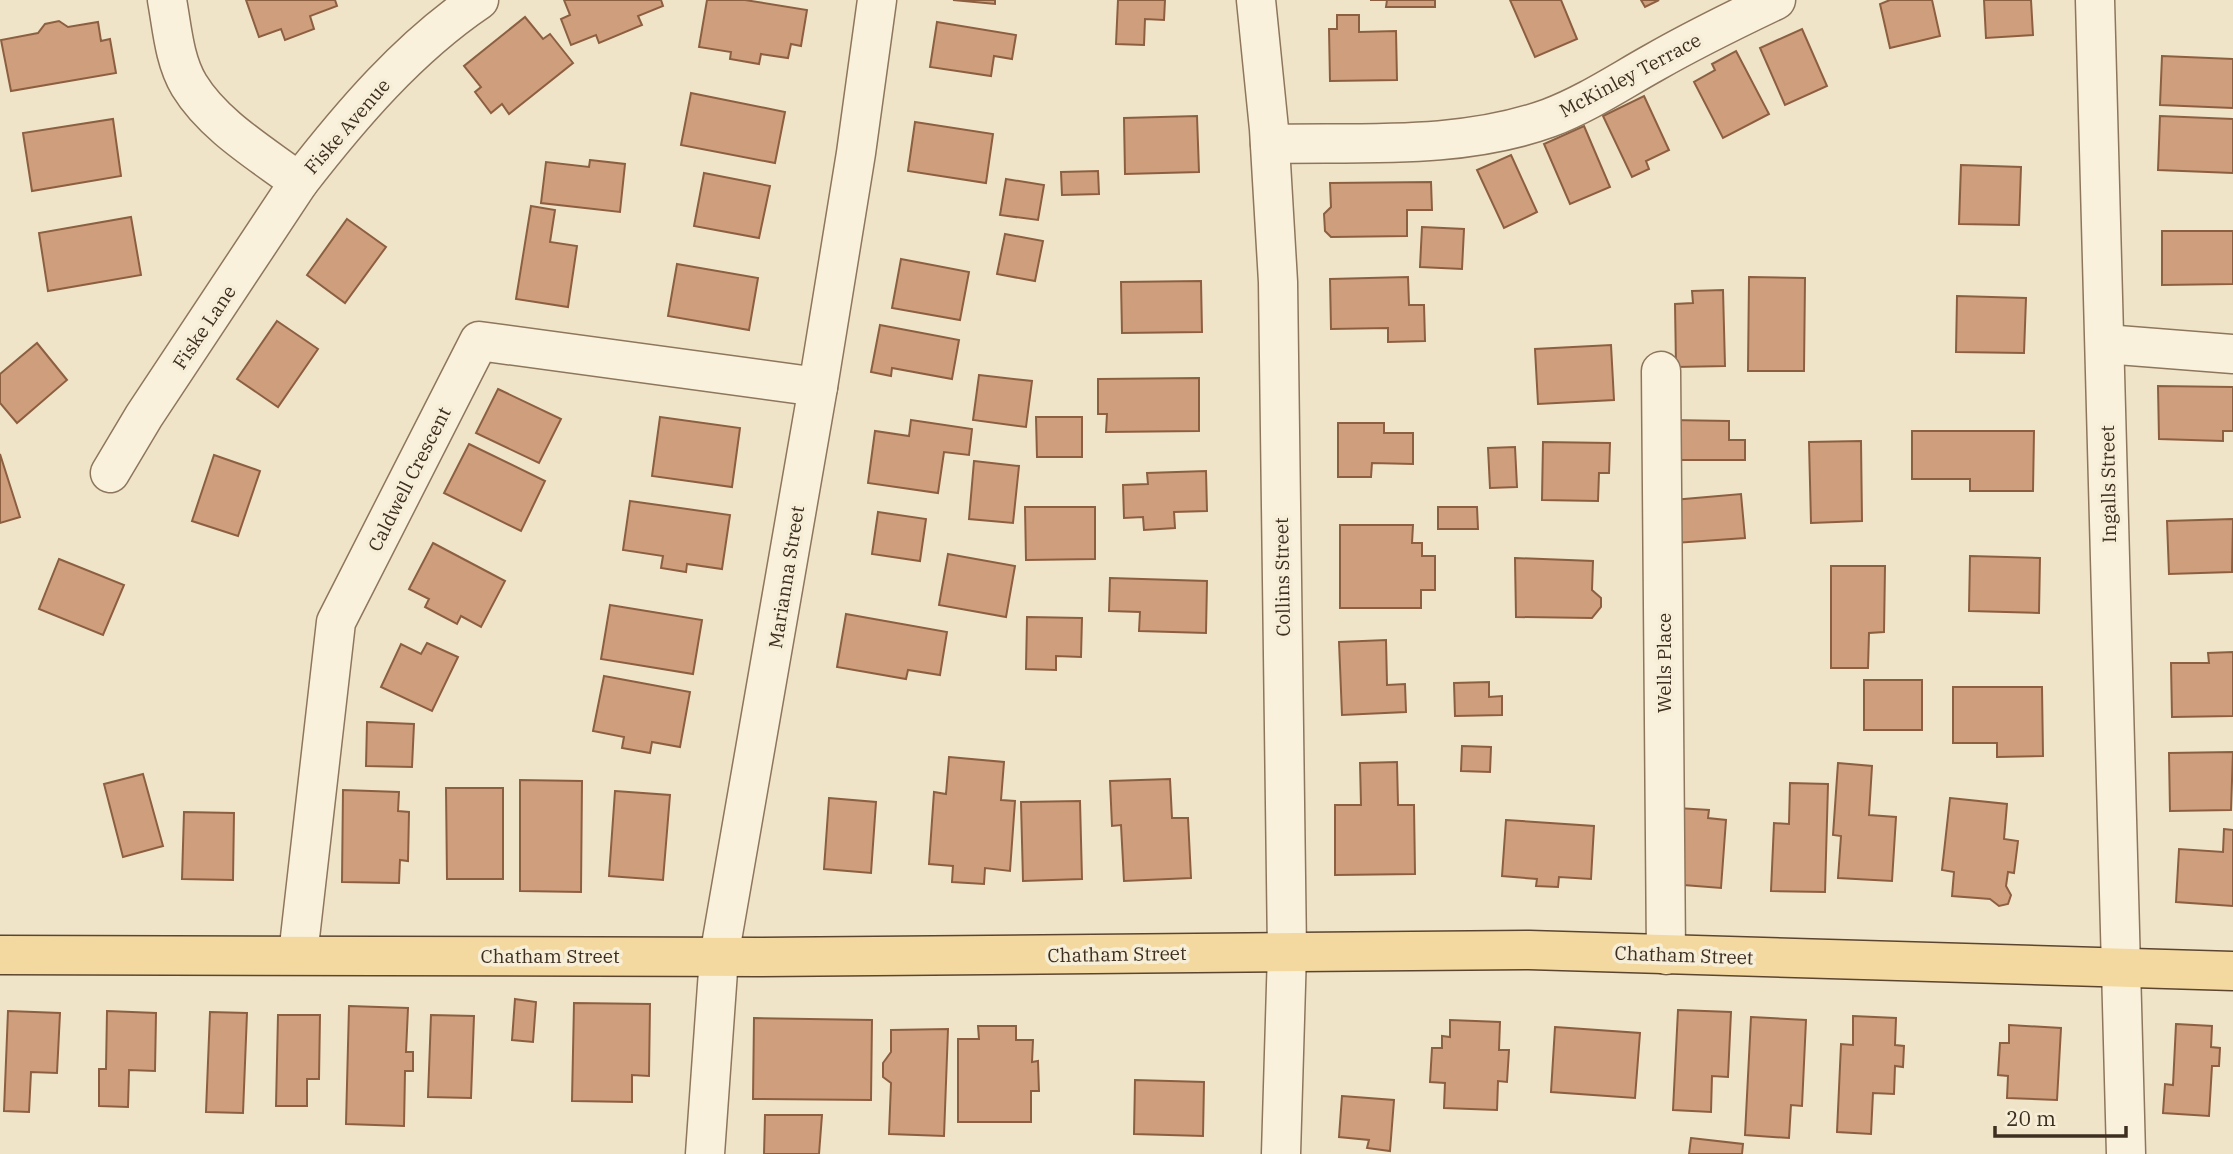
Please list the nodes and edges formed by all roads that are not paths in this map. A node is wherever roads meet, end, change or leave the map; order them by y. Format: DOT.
graph roads {
  1 [pos="167,0"];
  2 [pos="479,0"];
  3 [pos="877,0"];
  4 [pos="1255,0"];
  5 [pos="1776,0"];
  6 [pos="2095,0"];
  7 [pos="1269,144"];
  8 [pos="299,182"];
  9 [pos="2105,344"];
  10 [pos="2233,354"];
  11 [pos="1661,371"];
  12 [pos="818,387"];
  13 [pos="110,473"];
  14 [pos="1287,952"];
  15 [pos="0,955"];
  16 [pos="1666,955"];
  17 [pos="298,956"];
  18 [pos="719,957"];
  19 [pos="2121,967"];
  20 [pos="2233,971"];
  21 [pos="705,1154"];
  22 [pos="1281,1154"];
  23 [pos="2126,1154"];
  1 -- 8 [label="street, Fiske Avenue"];
  2 -- 8 [label="street, Fiske Avenue"];
  3 -- 12 [label="street, Marianna Street"];
  4 -- 7 [label="street, Collins Street"];
  5 -- 7 [label="street, McKinley Terrace"];
  6 -- 9 [label="street, Ingalls Street"];
  7 -- 14 [label="street, Collins Street"];
  8 -- 13 [label="street, Fiske Lane"];
  9 -- 10 [label="street"];
  9 -- 19 [label="street, Ingalls Street"];
  11 -- 16 [label="street, Wells Place"];
  12 -- 17 [label="street, Caldwell Crescent"];
  12 -- 18 [label="street, Marianna Street"];
  14 -- 16 [label="main road, Chatham Street"];
  14 -- 18 [label="main road, Chatham Street"];
  14 -- 22 [label="street, Collins Street"];
  15 -- 17 [label="main road, Chatham Street"];
  16 -- 19 [label="main road, Chatham Street"];
  17 -- 18 [label="main road, Chatham Street"];
  18 -- 21 [label="street, Marianna Street"];
  19 -- 20 [label="main road, Chatham Street"];
  19 -- 23 [label="street, Ingalls Street"];
}
